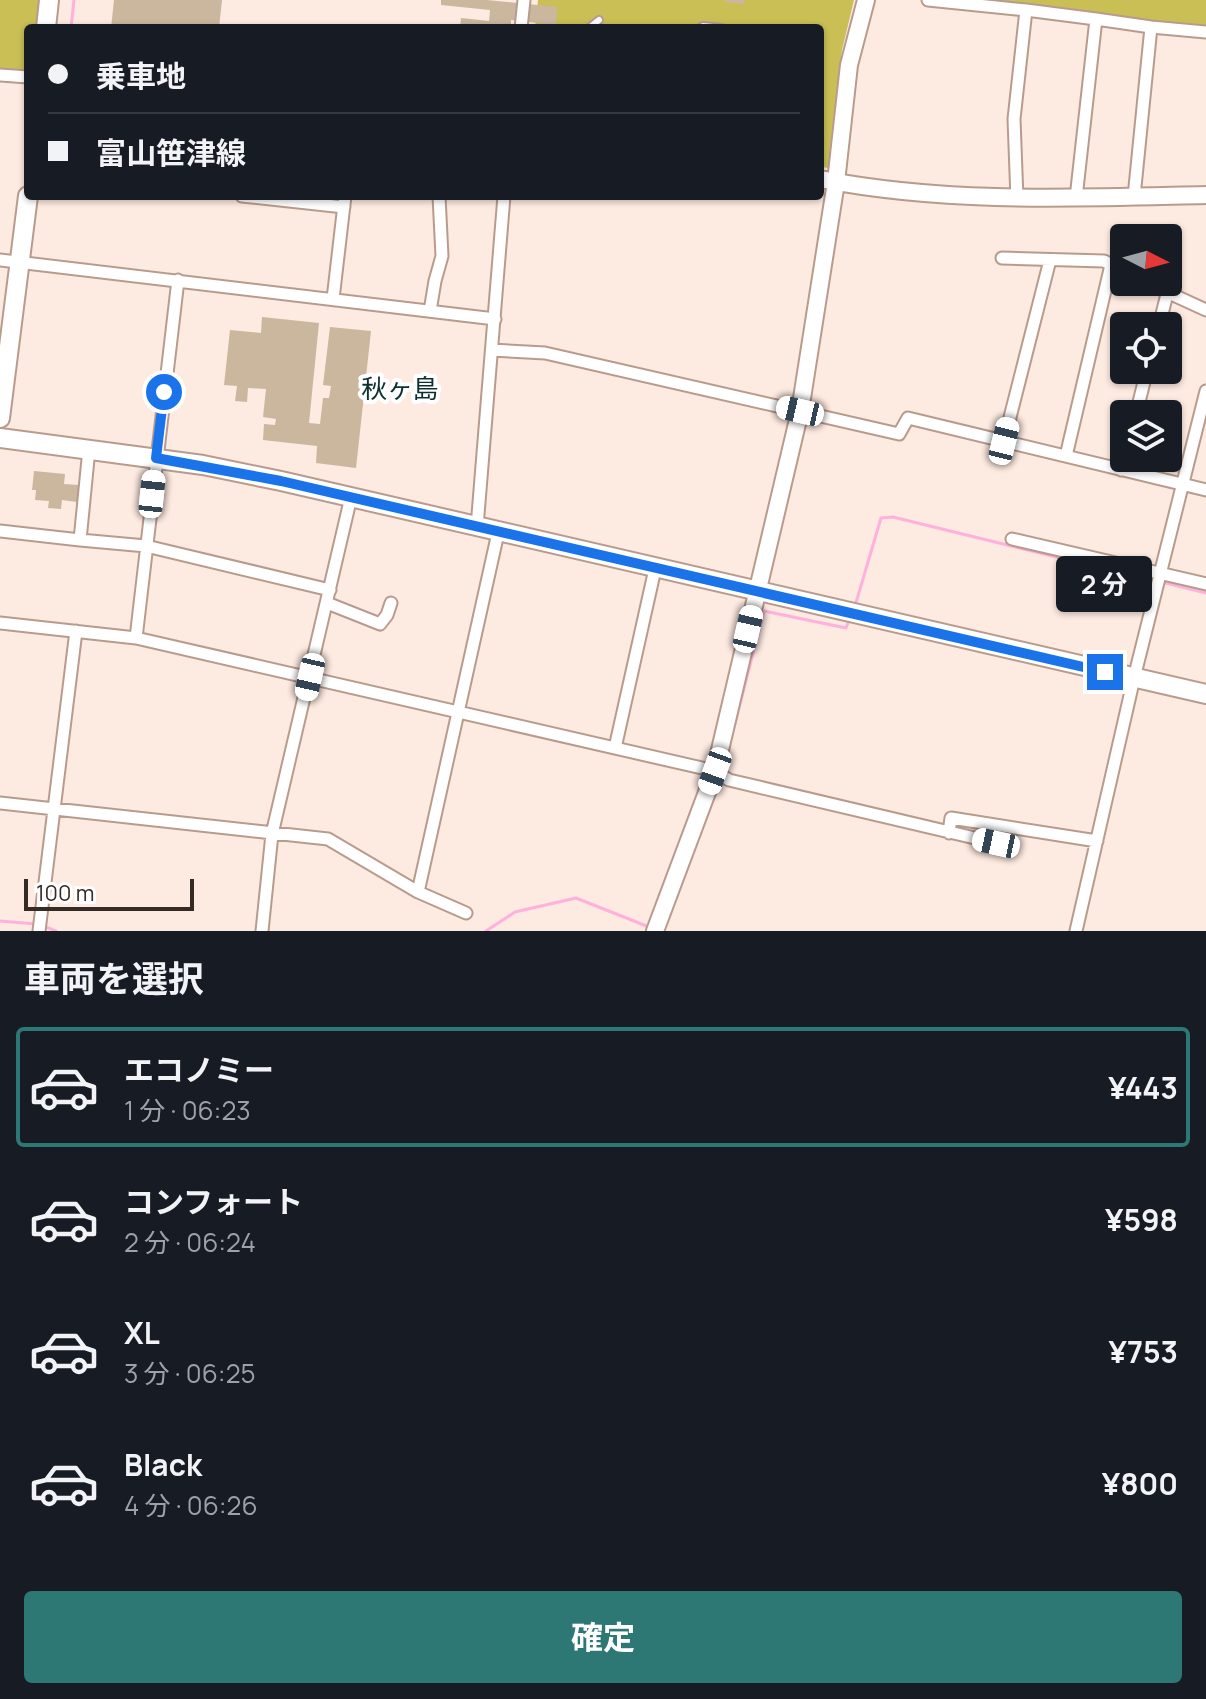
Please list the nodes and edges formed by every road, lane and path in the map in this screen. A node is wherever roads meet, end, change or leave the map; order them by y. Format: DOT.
graph roads {
  1 [pos="49,0"];
  2 [pos="524,0"];
  3 [pos="866,0"];
  4 [pos="928,0"];
  5 [pos="1026,10"];
  6 [pos="1096,19"];
  7 [pos="599,20"];
  8 [pos="46,24"];
  9 [pos="521,24"];
  10 [pos="594,24"];
  11 [pos="1151,27"];
  12 [pos="1206,32"];
  13 [pos="0,75"];
  14 [pos="24,77"];
  15 [pos="828,181"];
  16 [pos="1206,195"];
  17 [pos="1134,197"];
  18 [pos="1076,198"];
  19 [pos="1017,199"];
  20 [pos="28,200"];
  21 [pos="309,200"];
  22 [pos="439,200"];
  23 [pos="504,200"];
  24 [pos="344,202"];
  25 [pos="1002,258"];
  26 [pos="0,260"];
  27 [pos="1050,260"];
  28 [pos="20,262"];
  29 [pos="1110,264"];
  30 [pos="1110,269"];
  31 [pos="178,280"];
  32 [pos="1172,296"];
  33 [pos="333,299"];
  34 [pos="1206,310"];
  35 [pos="430,311"];
  36 [pos="495,319"];
  37 [pos="492,350"];
  38 [pos="1206,391"];
  39 [pos="800,411"];
  40 [pos="0,418"];
  41 [pos="1202,425"];
  42 [pos="0,438"];
  43 [pos="1004,441"];
  44 [pos="89,449"];
  45 [pos="1066,456"];
  46 [pos="156,458"];
  47 [pos="1110,462"];
  48 [pos="1146,472"];
  49 [pos="1183,485"];
  50 [pos="1206,490"];
  51 [pos="351,497"];
  52 [pos="477,527"];
  53 [pos="0,531"];
  54 [pos="498,533"];
  55 [pos="1012,539"];
  56 [pos="80,540"];
  57 [pos="146,546"];
  58 [pos="655,569"];
  59 [pos="1161,573"];
  60 [pos="1206,584"];
  61 [pos="330,590"];
  62 [pos="757,592"];
  63 [pos="327,603"];
  64 [pos="391,603"];
  65 [pos="0,623"];
  66 [pos="76,631"];
  67 [pos="136,638"];
  68 [pos="310,677"];
  69 [pos="1134,678"];
  70 [pos="1206,694"];
  71 [pos="458,712"];
  72 [pos="615,748"];
  73 [pos="715,771"];
  74 [pos="0,803"];
  75 [pos="54,809"];
  76 [pos="949,833"];
  77 [pos="272,834"];
  78 [pos="1097,841"];
  79 [pos="996,843"];
  80 [pos="418,892"];
  81 [pos="466,913"];
  82 [pos="39,931"];
  83 [pos="262,931"];
  84 [pos="655,931"];
  85 [pos="1076,931"];
  1 -- 8 [label="main road"];
  2 -- 9 [label="street"];
  3 -- 15 [label="street"];
  4 -- 5 [label="street"];
  5 -- 6 [label="street"];
  5 -- 19 [label="street"];
  6 -- 11 [label="street"];
  6 -- 18 [label="street"];
  7 -- 10 [label="lane"];
  11 -- 12 [label="street"];
  11 -- 17 [label="street"];
  13 -- 14 [label="street"];
  15 -- 19 [label="street"];
  15 -- 39 [label="street"];
  16 -- 17 [label="street"];
  17 -- 18 [label="street"];
  18 -- 19 [label="street"];
  20 -- 28 [label="main road"];
  21 -- 24 [label="street"];
  22 -- 35 [label="street"];
  23 -- 36 [label="street"];
  24 -- 33 [label="street"];
  25 -- 27 [label="street"];
  26 -- 28 [label="street"];
  27 -- 29 [label="street"];
  27 -- 43 [label="street"];
  28 -- 31 [label="street"];
  28 -- 40 [label="main road"];
  30 -- 45 [label="street"];
  31 -- 33 [label="street"];
  31 -- 46 [label="street"];
  32 -- 34 [label="street"];
  33 -- 35 [label="street"];
  35 -- 36 [label="street"];
  36 -- 37 [label="street"];
  37 -- 39 [label="street"];
  37 -- 52 [label="street"];
  38 -- 41 [label="street"];
  39 -- 43 [label="street"];
  39 -- 62 [label="street"];
  41 -- 49 [label="street"];
  42 -- 44 [label="main road"];
  43 -- 45 [label="street"];
  44 -- 46 [label="main road"];
  44 -- 56 [label="street"];
  45 -- 47 [label="street"];
  46 -- 51 [label="main road"];
  46 -- 57 [label="street"];
  48 -- 49 [label="street"];
  49 -- 50 [label="street"];
  49 -- 59 [label="street"];
  51 -- 52 [label="main road"];
  51 -- 61 [label="street"];
  52 -- 54 [label="main road"];
  53 -- 56 [label="street"];
  54 -- 58 [label="main road"];
  54 -- 71 [label="street"];
  55 -- 59 [label="street"];
  56 -- 57 [label="street"];
  57 -- 61 [label="street"];
  57 -- 67 [label="street"];
  58 -- 62 [label="main road"];
  58 -- 72 [label="street"];
  59 -- 60 [label="street"];
  59 -- 69 [label="street"];
  61 -- 63 [label="street"];
  62 -- 69 [label="main road"];
  62 -- 73 [label="street"];
  63 -- 64 [label="street"];
  63 -- 68 [label="street"];
  65 -- 66 [label="street"];
  66 -- 67 [label="street"];
  66 -- 75 [label="street"];
  67 -- 68 [label="street"];
  68 -- 71 [label="street"];
  68 -- 77 [label="street"];
  69 -- 70 [label="main road"];
  69 -- 78 [label="street"];
  71 -- 72 [label="street"];
  71 -- 80 [label="street"];
  72 -- 73 [label="street"];
  73 -- 76 [label="street"];
  73 -- 84 [label="street"];
  74 -- 75 [label="street"];
  75 -- 77 [label="street"];
  75 -- 82 [label="street"];
  76 -- 78 [label="street"];
  76 -- 79 [label="street"];
  77 -- 80 [label="street"];
  77 -- 83 [label="street"];
  78 -- 85 [label="street"];
  80 -- 81 [label="street"];
}
